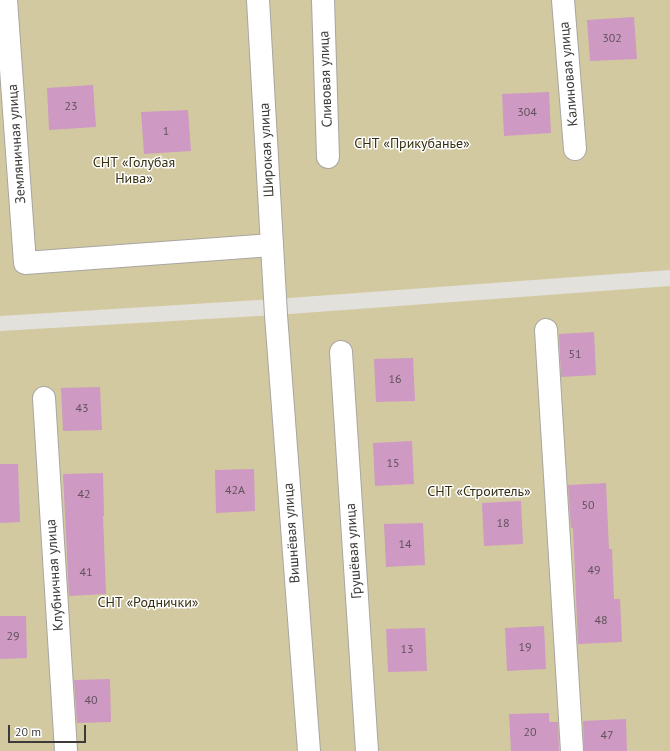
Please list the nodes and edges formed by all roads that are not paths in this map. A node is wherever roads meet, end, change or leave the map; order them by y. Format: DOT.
graph roads {
  1 [pos="6,0"];
  2 [pos="258,0"];
  3 [pos="323,0"];
  4 [pos="563,0"];
  5 [pos="575,149"];
  6 [pos="328,157"];
  7 [pos="272,245"];
  8 [pos="275,307"];
  9 [pos="546,330"];
  10 [pos="341,352"];
  11 [pos="44,398"];
  12 [pos="66,751"];
  13 [pos="309,751"];
  14 [pos="367,751"];
  15 [pos="572,751"];
  1 -- 7 [label="street, Земляничная улица"];
  2 -- 7 [label="street, Широкая улица"];
  3 -- 6 [label="street, Сливовая улица"];
  4 -- 5 [label="street, Калиновая улица"];
  7 -- 8 [label="street, Широкая улица"];
  8 -- 13 [label="street, Вишнёвая улица"];
  9 -- 15 [label="street"];
  10 -- 14 [label="street, Грушёвая улица"];
  11 -- 12 [label="street, Клубничная улица"];
}
